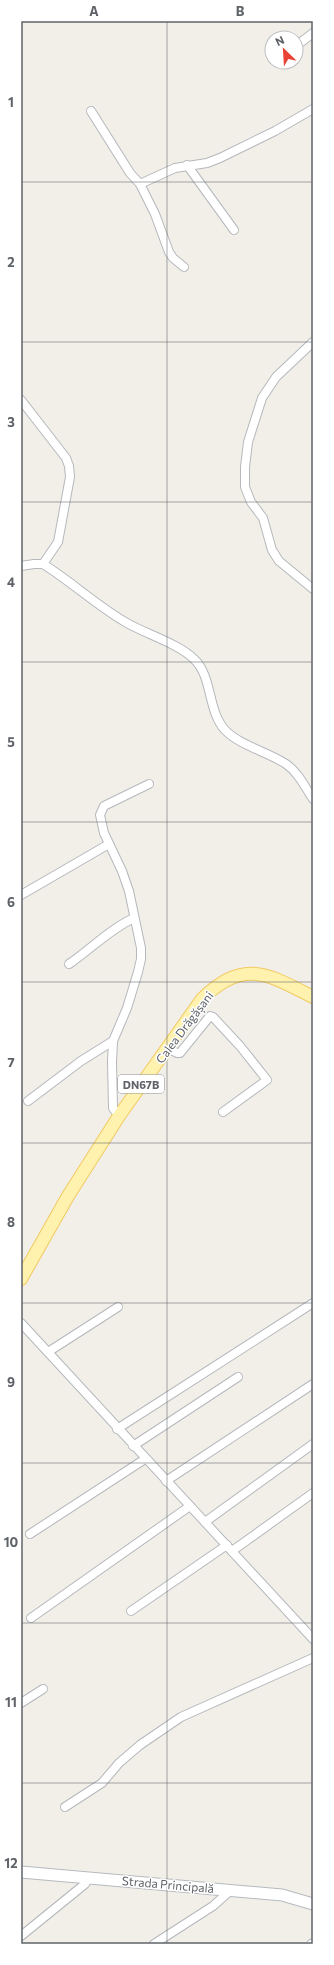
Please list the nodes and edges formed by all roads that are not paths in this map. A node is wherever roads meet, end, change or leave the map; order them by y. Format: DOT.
graph roads {
  1 [pos="313,33"];
  2 [pos="304,40"];
  3 [pos="313,109"];
  4 [pos="91,111"];
  5 [pos="187,165"];
  6 [pos="140,184"];
  7 [pos="234,230"];
  8 [pos="184,267"];
  9 [pos="313,342"];
  10 [pos="21,400"];
  11 [pos="43,564"];
  12 [pos="21,566"];
  13 [pos="313,589"];
  14 [pos="149,784"];
  15 [pos="313,799"];
  16 [pos="108,844"];
  17 [pos="21,895"];
  18 [pos="134,918"];
  19 [pos="69,964"];
  20 [pos="313,997"];
  21 [pos="113,1041"];
  22 [pos="167,1048"];
  23 [pos="28,1102"];
  24 [pos="223,1112"];
  25 [pos="119,1116"];
  26 [pos="21,1279"];
  27 [pos="313,1303"];
  28 [pos="118,1307"];
  29 [pos="21,1323"];
  30 [pos="48,1352"];
  31 [pos="238,1377"];
  32 [pos="313,1384"];
  33 [pos="117,1429"];
  34 [pos="313,1444"];
  35 [pos="133,1446"];
  36 [pos="145,1459"];
  37 [pos="166,1481"];
  38 [pos="313,1493"];
  39 [pos="190,1506"];
  40 [pos="204,1522"];
  41 [pos="30,1534"];
  42 [pos="229,1548"];
  43 [pos="131,1611"];
  44 [pos="30,1618"];
  45 [pos="313,1639"];
  46 [pos="313,1658"];
  47 [pos="43,1689"];
  48 [pos="21,1703"];
  49 [pos="66,1807"];
  50 [pos="21,1872"];
  51 [pos="89,1877"];
  52 [pos="231,1890"];
  53 [pos="313,1904"];
  54 [pos="21,1936"];
  55 [pos="154,1944"];
  1 -- 2 [label="street"];
  3 -- 5 [label="street"];
  4 -- 6 [label="street"];
  5 -- 6 [label="street"];
  5 -- 7 [label="street"];
  6 -- 8 [label="street"];
  9 -- 13 [label="street"];
  10 -- 11 [label="street"];
  11 -- 12 [label="street"];
  11 -- 15 [label="street"];
  14 -- 16 [label="street"];
  16 -- 17 [label="street"];
  16 -- 18 [label="street"];
  18 -- 19 [label="street"];
  18 -- 21 [label="street"];
  20 -- 22 [label="main road, Calea Drăgășani / DN67B"];
  21 -- 23 [label="street"];
  21 -- 25 [label="street"];
  22 -- 24 [label="street"];
  22 -- 25 [label="main road, Calea Drăgășani / DN67B"];
  25 -- 26 [label="main road, Calea Drăgășani / DN67B"];
  27 -- 33 [label="street"];
  28 -- 30 [label="street"];
  29 -- 30 [label="street"];
  30 -- 33 [label="street"];
  31 -- 35 [label="street"];
  32 -- 37 [label="street"];
  33 -- 35 [label="street"];
  34 -- 40 [label="street"];
  35 -- 36 [label="street"];
  36 -- 37 [label="street"];
  36 -- 41 [label="street"];
  37 -- 39 [label="street"];
  38 -- 42 [label="street"];
  39 -- 40 [label="street"];
  39 -- 44 [label="street"];
  40 -- 42 [label="street"];
  42 -- 43 [label="street"];
  42 -- 45 [label="street"];
  46 -- 49 [label="street"];
  47 -- 48 [label="street"];
  50 -- 51 [label="street, Strada Principală"];
  51 -- 52 [label="street, Strada Principală"];
  51 -- 54 [label="street"];
  52 -- 53 [label="street, Strada Principală"];
  52 -- 55 [label="street"];
}
